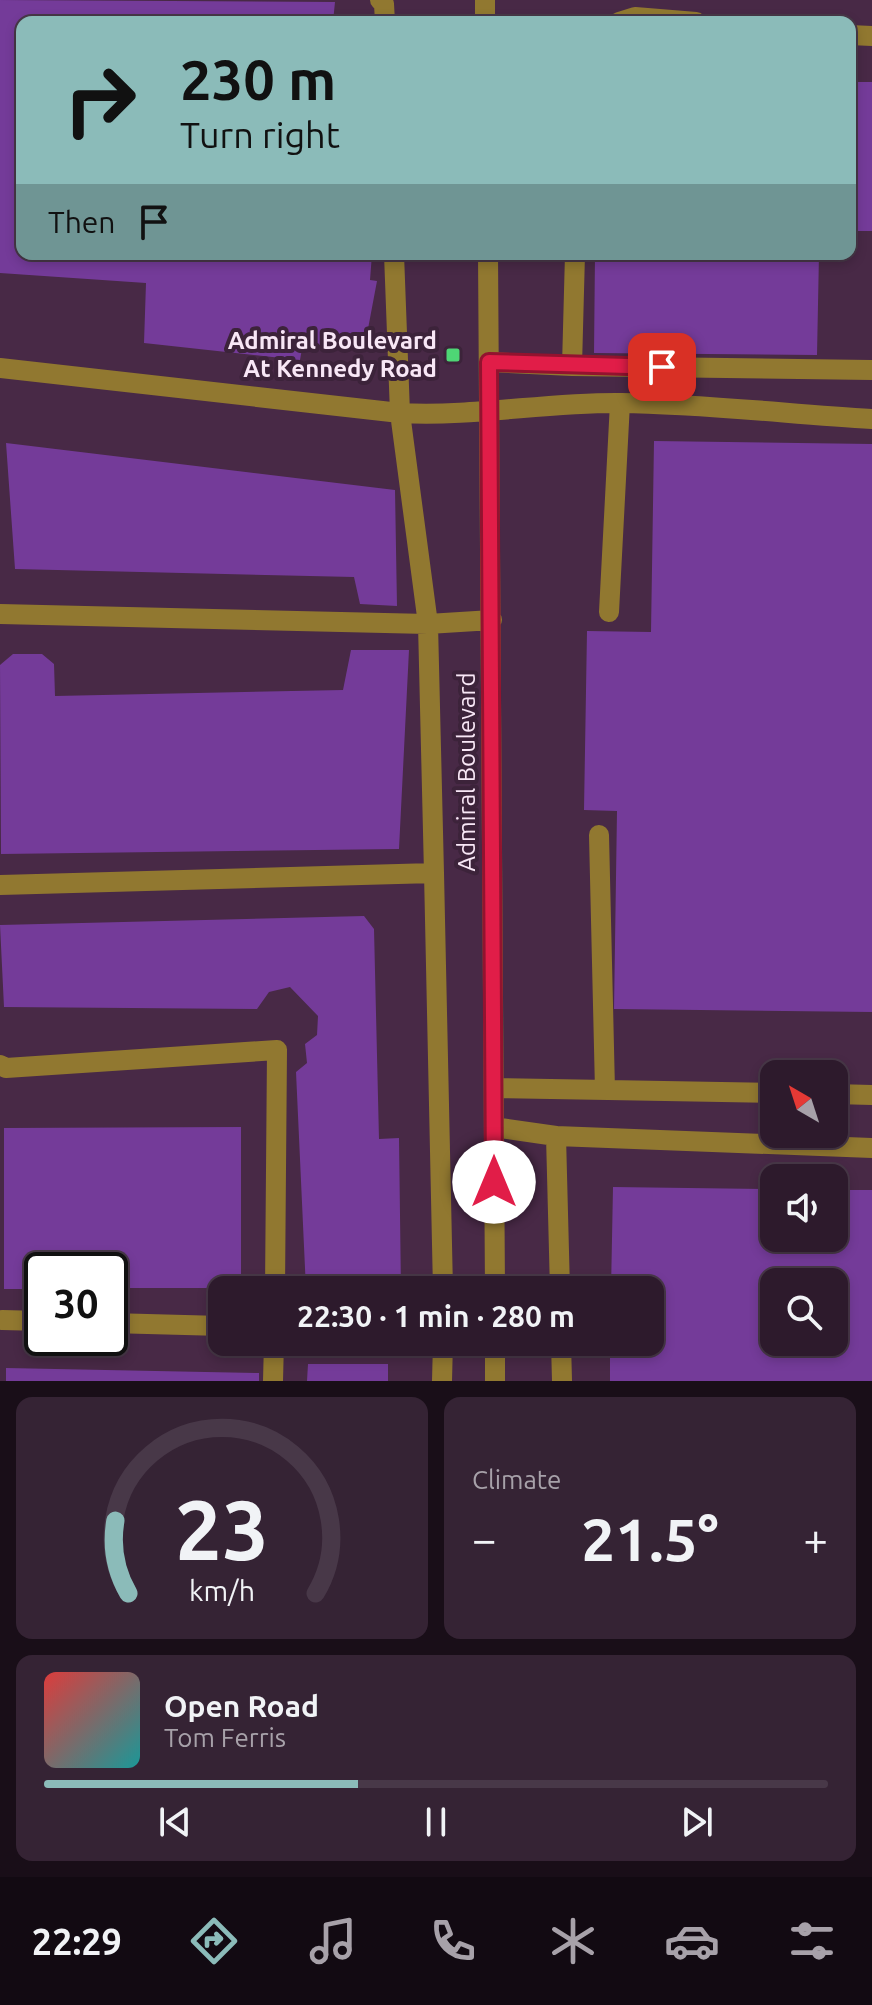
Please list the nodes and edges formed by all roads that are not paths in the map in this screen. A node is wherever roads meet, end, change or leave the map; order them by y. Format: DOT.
graph roads {
  1 [pos="394,260"];
  2 [pos="488,260"];
  3 [pos="575,260"];
  4 [pos="489,362"];
  5 [pos="572,366"];
  6 [pos="0,368"];
  7 [pos="872,370"];
  8 [pos="620,403"];
  9 [pos="491,409"];
  10 [pos="400,413"];
  11 [pos="872,419"];
  12 [pos="609,612"];
  13 [pos="0,614"];
  14 [pos="492,620"];
  15 [pos="428,624"];
  16 [pos="599,835"];
  17 [pos="434,873"];
  18 [pos="0,885"];
  19 [pos="0,1065"];
  20 [pos="494,1088"];
  21 [pos="605,1090"];
  22 [pos="760,1093"];
  23 [pos="848,1094"];
  24 [pos="872,1095"];
  25 [pos="494,1127"];
  26 [pos="556,1136"];
  27 [pos="872,1148"];
  28 [pos="275,1276"];
  29 [pos="443,1276"];
  30 [pos="495,1276"];
  31 [pos="560,1276"];
  32 [pos="2,1320"];
  33 [pos="24,1321"];
  34 [pos="128,1323"];
  35 [pos="208,1326"];
  36 [pos="274,1356"];
  37 [pos="443,1356"];
  38 [pos="495,1356"];
  39 [pos="561,1356"];
  40 [pos="273,1381"];
  41 [pos="442,1381"];
  42 [pos="495,1381"];
  43 [pos="562,1381"];
  1 -- 10 [label="street"];
  2 -- 4 [label="street, Admiral Boulevard"];
  3 -- 5 [label="street"];
  4 -- 5 [label="street"];
  4 -- 9 [label="street, Admiral Boulevard"];
  5 -- 7 [label="street"];
  6 -- 10 [label="street"];
  8 -- 9 [label="street"];
  8 -- 11 [label="street"];
  8 -- 12 [label="street"];
  9 -- 10 [label="street"];
  9 -- 14 [label="street, Admiral Boulevard"];
  10 -- 15 [label="street"];
  13 -- 15 [label="street"];
  14 -- 15 [label="street"];
  14 -- 20 [label="street, Admiral Boulevard"];
  15 -- 17 [label="street"];
  16 -- 21 [label="street"];
  17 -- 18 [label="street"];
  17 -- 29 [label="street"];
  19 -- 28 [label="street"];
  20 -- 21 [label="street"];
  20 -- 25 [label="street, Admiral Boulevard"];
  21 -- 22 [label="street"];
  23 -- 24 [label="street"];
  25 -- 26 [label="street"];
  25 -- 30 [label="street, Admiral Boulevard"];
  26 -- 27 [label="street"];
  26 -- 31 [label="street"];
  32 -- 33 [label="street"];
  34 -- 35 [label="street"];
  36 -- 40 [label="street"];
  37 -- 41 [label="street"];
  38 -- 42 [label="street"];
  39 -- 43 [label="street"];
}
